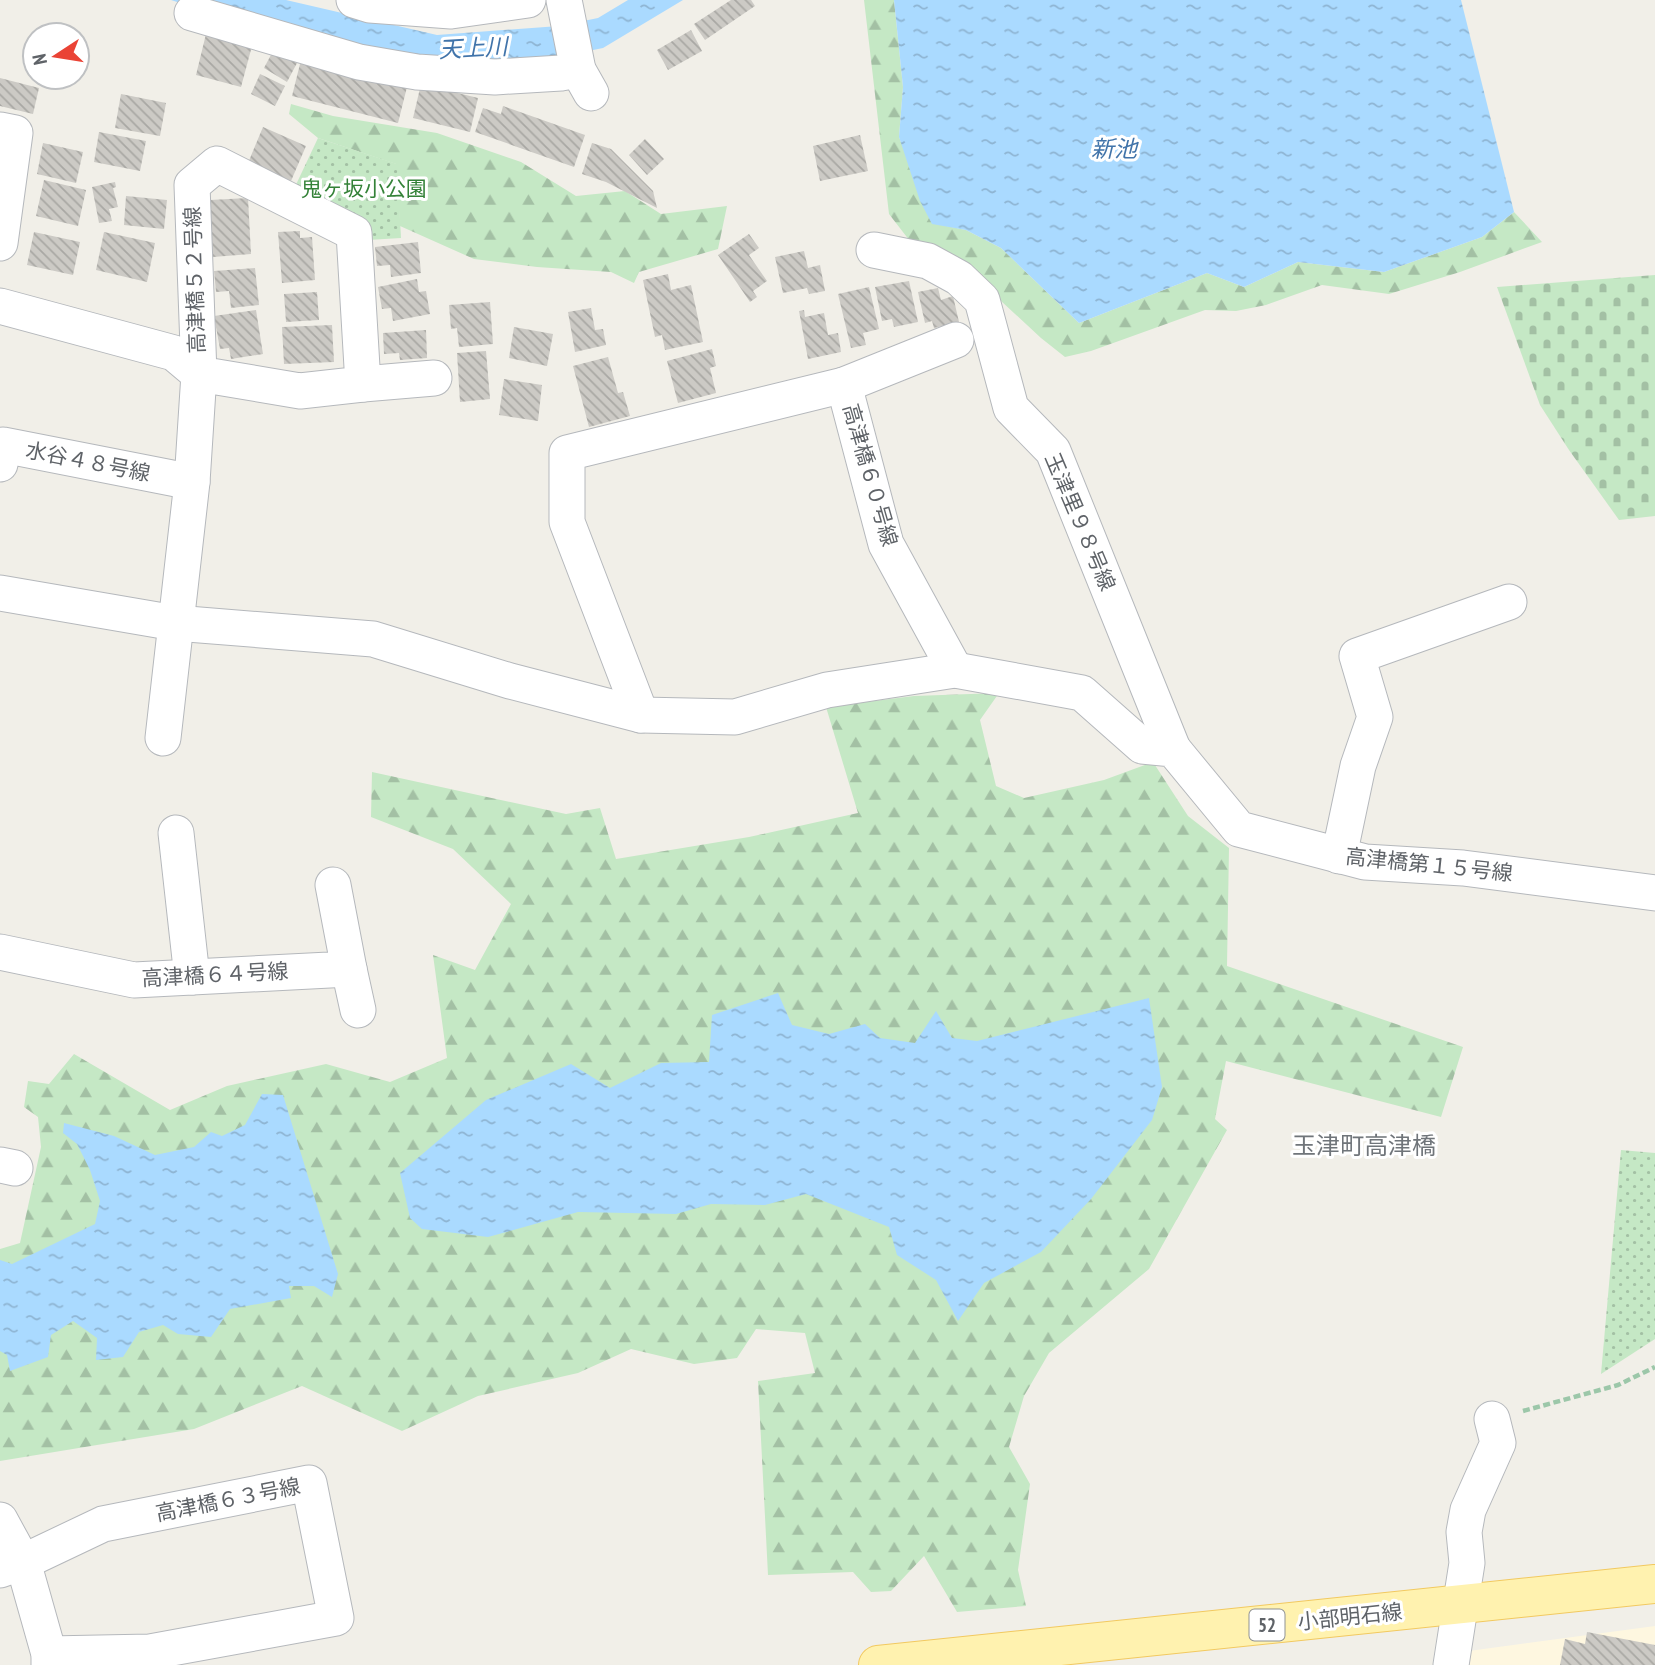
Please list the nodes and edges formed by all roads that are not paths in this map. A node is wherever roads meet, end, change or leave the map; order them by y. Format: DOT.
graph roads {
  1 [pos="354,0"];
  2 [pos="564,0"];
  3 [pos="519,1"];
  4 [pos="194,12"];
  5 [pos="0,130"];
  6 [pos="0,237"];
  7 [pos="0,243"];
  8 [pos="874,250"];
  9 [pos="0,306"];
  10 [pos="956,340"];
  11 [pos="199,374"];
  12 [pos="434,379"];
  13 [pos="363,384"];
  14 [pos="844,385"];
  15 [pos="0,464"];
  16 [pos="192,482"];
  17 [pos="0,593"];
  18 [pos="1509,602"];
  19 [pos="175,622"];
  20 [pos="955,670"];
  21 [pos="641,715"];
  22 [pos="163,738"];
  23 [pos="1173,748"];
  24 [pos="176,833"];
  25 [pos="1339,856"];
  26 [pos="333,885"];
  27 [pos="1655,893"];
  28 [pos="0,952"];
  29 [pos="349,969"];
  30 [pos="192,977"];
  31 [pos="358,1010"];
  32 [pos="1492,1419"];
  33 [pos="0,1520"];
  34 [pos="11,1566"];
  35 [pos="1655,1584"];
  36 [pos="1460,1605"];
  37 [pos="49,1659"];
  38 [pos="878,1665"];
  39 [pos="1451,1665"];
  1 -- 3 [label="street"];
  2 -- 4 [label="street"];
  5 -- 6 [label="street"];
  6 -- 7 [label="street"];
  8 -- 23 [label="street, 玉津里９８号線"];
  9 -- 11 [label="street"];
  10 -- 14 [label="street, 高津橋６０号線"];
  11 -- 13 [label="street, 高津橋５２号線"];
  11 -- 13 [label="street, 高津橋５２号線"];
  11 -- 16 [label="street, 高津橋５２号線"];
  12 -- 13 [label="street"];
  14 -- 20 [label="street, 高津橋６０号線"];
  14 -- 21 [label="street"];
  15 -- 16 [label="street, 水谷４８号線"];
  16 -- 19 [label="street, 高津橋５２号線"];
  17 -- 19 [label="street"];
  18 -- 25 [label="street"];
  19 -- 21 [label="street"];
  19 -- 22 [label="street, 高津橋５２号線"];
  20 -- 21 [label="street"];
  20 -- 23 [label="street"];
  23 -- 25 [label="street, 高津橋第１５号線"];
  24 -- 30 [label="street"];
  25 -- 27 [label="street, 高津橋第１５号線"];
  26 -- 29 [label="street"];
  28 -- 30 [label="street, 高津橋６４号線"];
  29 -- 30 [label="street, 高津橋６４号線"];
  29 -- 31 [label="street"];
  32 -- 36 [label="street"];
  33 -- 34 [label="street"];
  34 -- 37 [label="street"];
  34 -- 37 [label="street, 高津橋６３号線"];
  35 -- 36 [label="main road, 小部明石線 / 52"];
  36 -- 38 [label="main road, 小部明石線 / 52"];
  36 -- 39 [label="street"];
}
